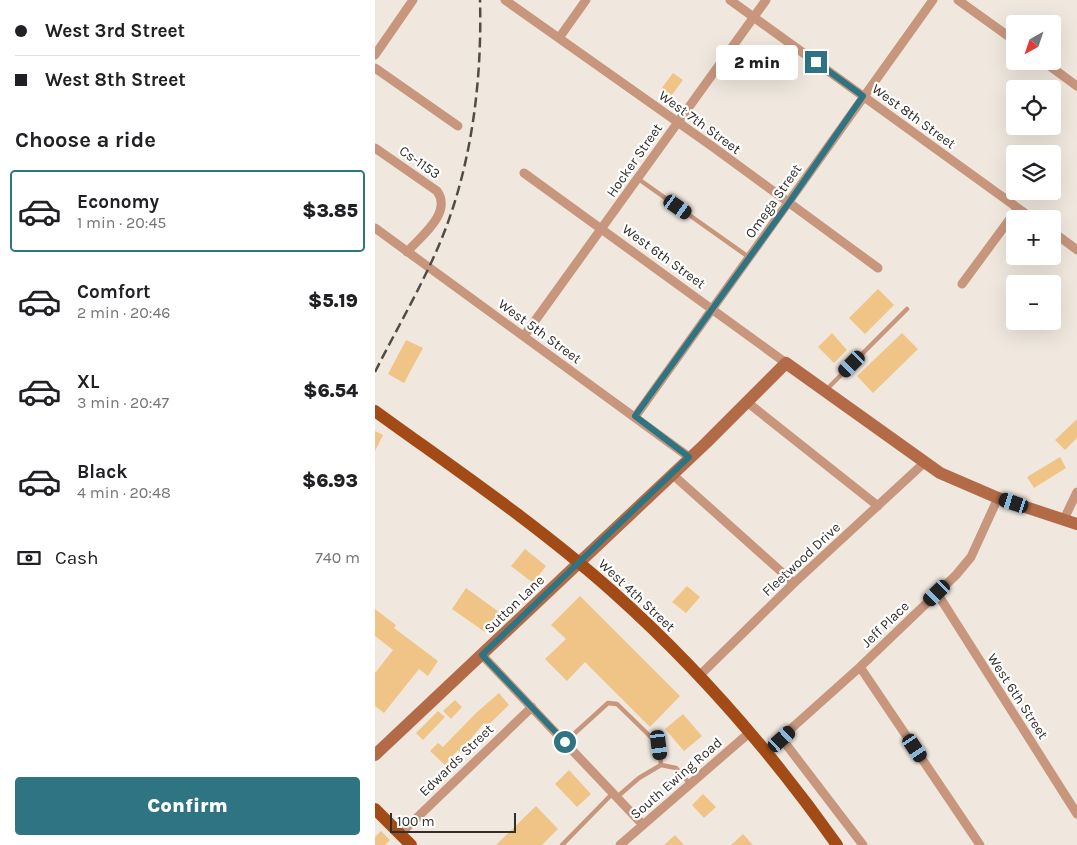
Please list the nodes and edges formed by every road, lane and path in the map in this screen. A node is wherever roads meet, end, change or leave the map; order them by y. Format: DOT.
graph roads {
  1 [pos="413,0"];
  2 [pos="505,0"];
  3 [pos="586,0"];
  4 [pos="730,0"];
  5 [pos="766,0"];
  6 [pos="933,0"];
  7 [pos="958,0"];
  8 [pos="754,17"];
  9 [pos="1006,35"];
  10 [pos="559,38"];
  11 [pos="375,55"];
  12 [pos="375,68"];
  13 [pos="1055,70"];
  14 [pos="1077,86"];
  15 [pos="863,96"];
  16 [pos="677,122"];
  17 [pos="458,126"];
  18 [pos="375,148"];
  19 [pos="524,173"];
  20 [pos="637,178"];
  21 [pos="788,204"];
  22 [pos="1018,208"];
  23 [pos="1021,210"];
  24 [pos="375,228"];
  25 [pos="602,229"];
  26 [pos="1061,238"];
  27 [pos="1077,250"];
  28 [pos="407,252"];
  29 [pos="750,258"];
  30 [pos="877,268"];
  31 [pos="962,284"];
  32 [pos="712,309"];
  33 [pos="907,309"];
  34 [pos="524,336"];
  35 [pos="786,363"];
  36 [pos="825,391"];
  37 [pos="747,402"];
  38 [pos="376,411"];
  39 [pos="635,416"];
  40 [pos="689,457"];
  41 [pos="924,462"];
  42 [pos="672,474"];
  43 [pos="1077,492"];
  44 [pos="998,498"];
  45 [pos="879,506"];
  46 [pos="1064,519"];
  47 [pos="1077,524"];
  48 [pos="579,563"];
  49 [pos="794,583"];
  50 [pos="937,593"];
  51 [pos="482,655"];
  52 [pos="860,667"];
  53 [pos="699,676"];
  54 [pos="532,707"];
  55 [pos="749,733"];
  56 [pos="782,739"];
  57 [pos="565,742"];
  58 [pos="765,752"];
  59 [pos="375,755"];
  60 [pos="661,765"];
  61 [pos="690,784"];
  62 [pos="615,795"];
  63 [pos="375,809"];
  64 [pos="1077,814"];
  65 [pos="643,825"];
  66 [pos="400,834"];
  67 [pos="623,844"];
  68 [pos="411,845"];
  69 [pos="562,845"];
  70 [pos="837,845"];
  71 [pos="863,845"];
  72 [pos="980,845"];
  1 -- 11 [label="street"];
  2 -- 10 [label="street, West 7th Street"];
  3 -- 10 [label="street"];
  4 -- 8 [label="street, West 8th Street"];
  5 -- 8 [label="street, Hocker Street"];
  6 -- 15 [label="street, Omega Street"];
  7 -- 9 [label="street"];
  8 -- 15 [label="street, West 8th Street"];
  8 -- 16 [label="street, Hocker Street"];
  10 -- 16 [label="street, West 7th Street"];
  12 -- 17 [label="street"];
  13 -- 14 [label="street"];
  15 -- 21 [label="street, Omega Street"];
  15 -- 22 [label="street, West 8th Street"];
  16 -- 20 [label="street, Hocker Street"];
  16 -- 21 [label="street, West 7th Street"];
  18 -- 28 [label="street, Cs-1153"];
  19 -- 25 [label="street, West 6th Street"];
  20 -- 25 [label="street, Hocker Street"];
  20 -- 29 [label="lane"];
  21 -- 29 [label="street, Omega Street"];
  21 -- 30 [label="street, West 7th Street"];
  22 -- 23 [label="street, West 8th Street"];
  22 -- 31 [label="street"];
  24 -- 28 [label="street, West 5th Street"];
  25 -- 32 [label="street, West 6th Street"];
  25 -- 34 [label="street, Hocker Street"];
  26 -- 27 [label="street"];
  28 -- 34 [label="street, West 5th Street"];
  29 -- 32 [label="street, Omega Street"];
  32 -- 35 [label="street, West 6th Street"];
  32 -- 39 [label="street, Omega Street"];
  33 -- 36 [label="lane"];
  34 -- 39 [label="street, West 5th Street"];
  35 -- 36 [label="street"];
  35 -- 37 [label="street"];
  36 -- 41 [label="street"];
  37 -- 40 [label="street"];
  37 -- 45 [label="street"];
  38 -- 48 [label="main road, West 4th Street"];
  39 -- 40 [label="street, West 5th Street"];
  40 -- 42 [label="street, Sutton Lane"];
  41 -- 44 [label="street"];
  41 -- 45 [label="street, Fleetwood Drive"];
  42 -- 48 [label="street, Sutton Lane"];
  42 -- 49 [label="street"];
  43 -- 46 [label="street"];
  44 -- 46 [label="street"];
  44 -- 50 [label="street, Jeff Place"];
  45 -- 49 [label="street, Fleetwood Drive"];
  46 -- 47 [label="street"];
  48 -- 51 [label="street, Sutton Lane"];
  48 -- 53 [label="main road, West 4th Street"];
  49 -- 53 [label="street, Fleetwood Drive"];
  50 -- 52 [label="street, Jeff Place"];
  50 -- 64 [label="street, West 6th Street"];
  51 -- 54 [label="street"];
  51 -- 59 [label="street, Sutton Lane"];
  52 -- 56 [label="street, Jeff Place"];
  52 -- 72 [label="street"];
  53 -- 55 [label="main road, West 4th Street"];
  54 -- 57 [label="street"];
  54 -- 66 [label="street, Edwards Street"];
  55 -- 58 [label="main road, West 4th Street"];
  55 -- 61 [label="street, South Ewing Road"];
  56 -- 58 [label="street, Jeff Place"];
  56 -- 71 [label="street"];
  57 -- 60 [label="lane"];
  57 -- 62 [label="street"];
  58 -- 70 [label="main road, West 4th Street"];
  60 -- 61 [label="lane"];
  60 -- 62 [label="lane"];
  61 -- 65 [label="street, South Ewing Road"];
  62 -- 65 [label="street"];
  62 -- 69 [label="lane"];
  63 -- 66 [label="main road"];
  65 -- 67 [label="street, South Ewing Road"];
  66 -- 68 [label="main road"];
}
